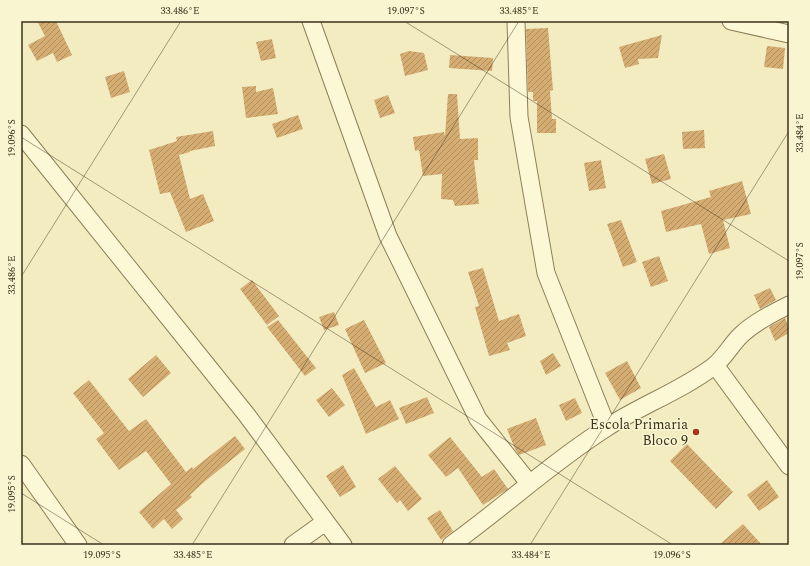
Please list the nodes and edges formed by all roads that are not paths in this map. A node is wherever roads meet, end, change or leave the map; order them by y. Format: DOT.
graph roads {
  1 [pos="311,21"];
  2 [pos="516,21"];
  3 [pos="731,21"];
  4 [pos="789,34"];
  5 [pos="21,134"];
  6 [pos="789,306"];
  7 [pos="715,365"];
  8 [pos="607,427"];
  9 [pos="21,464"];
  10 [pos="789,466"];
  11 [pos="529,483"];
  12 [pos="325,522"];
  13 [pos="78,545"];
  14 [pos="293,545"];
  15 [pos="343,545"];
  16 [pos="451,545"];
  1 -- 11 [label="street"];
  2 -- 8 [label="street"];
  3 -- 4 [label="street"];
  5 -- 12 [label="street"];
  6 -- 7 [label="street"];
  7 -- 8 [label="street"];
  7 -- 10 [label="street"];
  8 -- 11 [label="street"];
  9 -- 13 [label="street"];
  11 -- 16 [label="street"];
  12 -- 14 [label="street"];
  12 -- 15 [label="street"];
}
